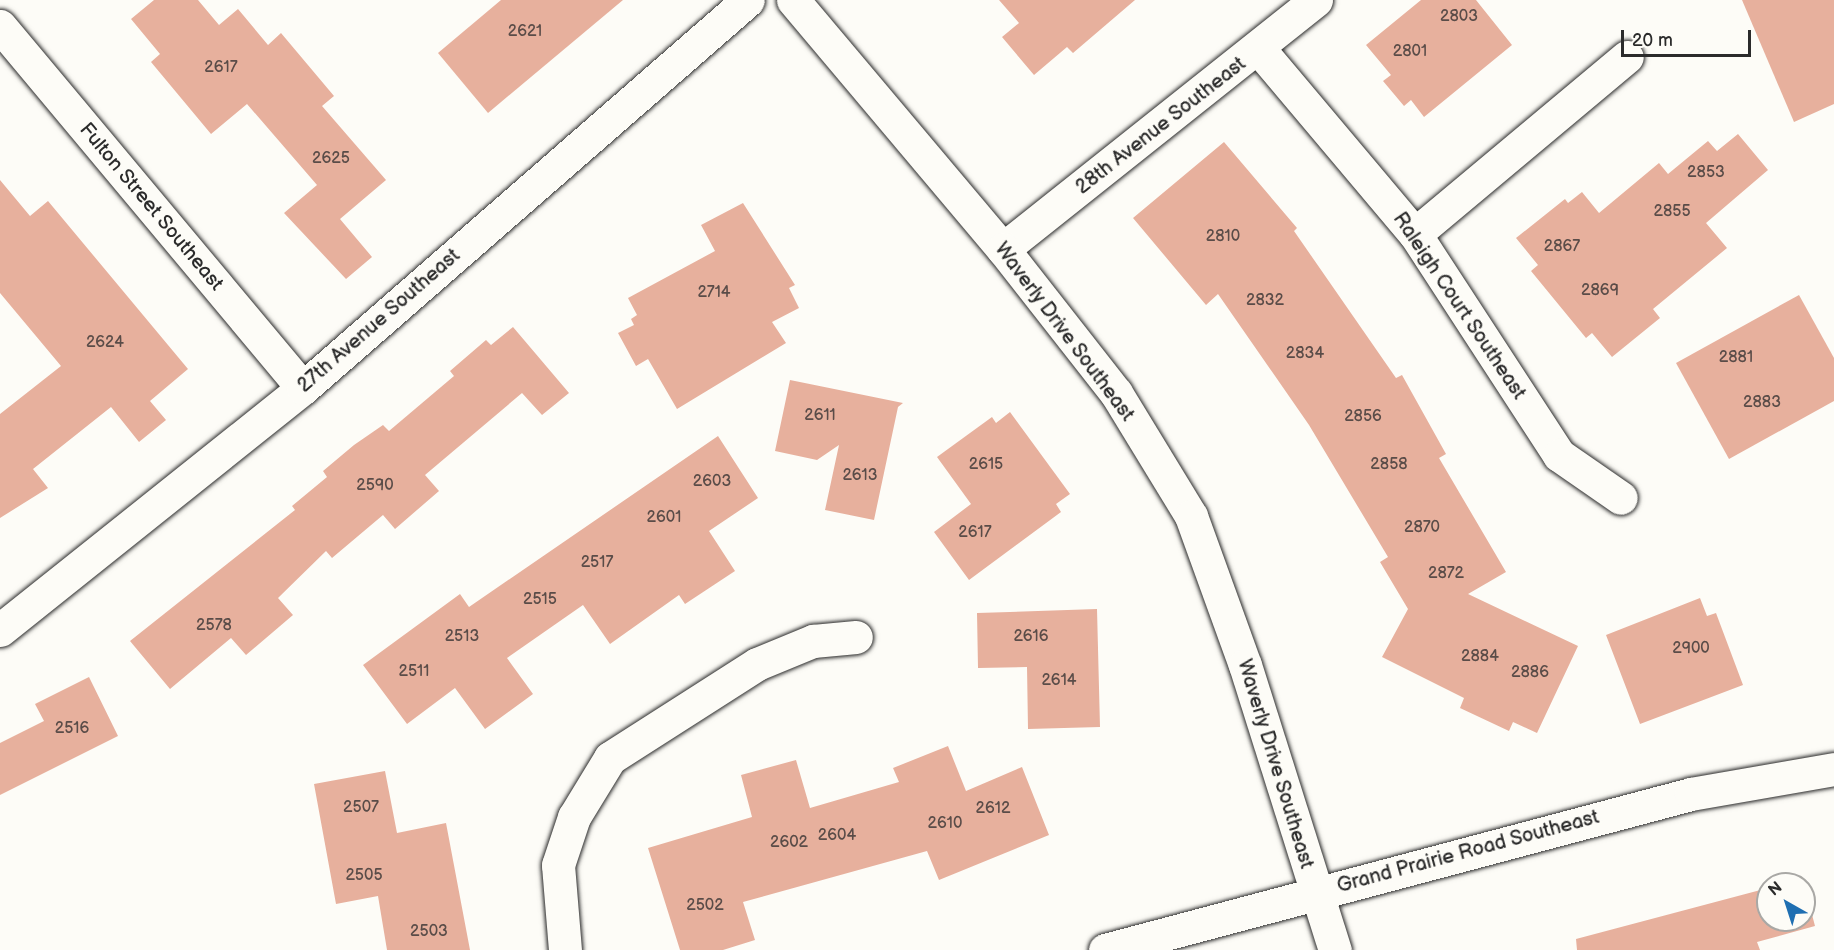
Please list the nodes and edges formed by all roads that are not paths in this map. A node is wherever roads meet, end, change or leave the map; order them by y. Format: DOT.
graph roads {
  1 [pos="748,0"];
  2 [pos="792,0"];
  3 [pos="1316,0"];
  4 [pos="0,26"];
  5 [pos="1259,49"];
  6 [pos="1627,57"];
  7 [pos="1414,234"];
  8 [pos="1003,249"];
  9 [pos="303,388"];
  10 [pos="1621,498"];
  11 [pos="0,630"];
  12 [pos="856,637"];
  13 [pos="1834,769"];
  14 [pos="1314,893"];
  15 [pos="565,950"];
  16 [pos="1105,950"];
  17 [pos="1335,950"];
  1 -- 9 [label="street, 27th Avenue Southeast"];
  2 -- 8 [label="street, Waverly Drive Southeast"];
  3 -- 5 [label="street, 28th Avenue Southeast"];
  4 -- 9 [label="street, Fulton Street Southeast"];
  5 -- 7 [label="street, Raleigh Court Southeast"];
  5 -- 8 [label="street, 28th Avenue Southeast"];
  6 -- 7 [label="street"];
  7 -- 10 [label="street, Raleigh Court Southeast"];
  8 -- 14 [label="street, Waverly Drive Southeast"];
  9 -- 11 [label="street, 27th Avenue Southeast"];
  12 -- 15 [label="street"];
  13 -- 14 [label="street, Grand Prairie Road Southeast"];
  14 -- 16 [label="street, Grand Prairie Road Southeast"];
  14 -- 17 [label="street, Waverly Drive Southeast"];
}
